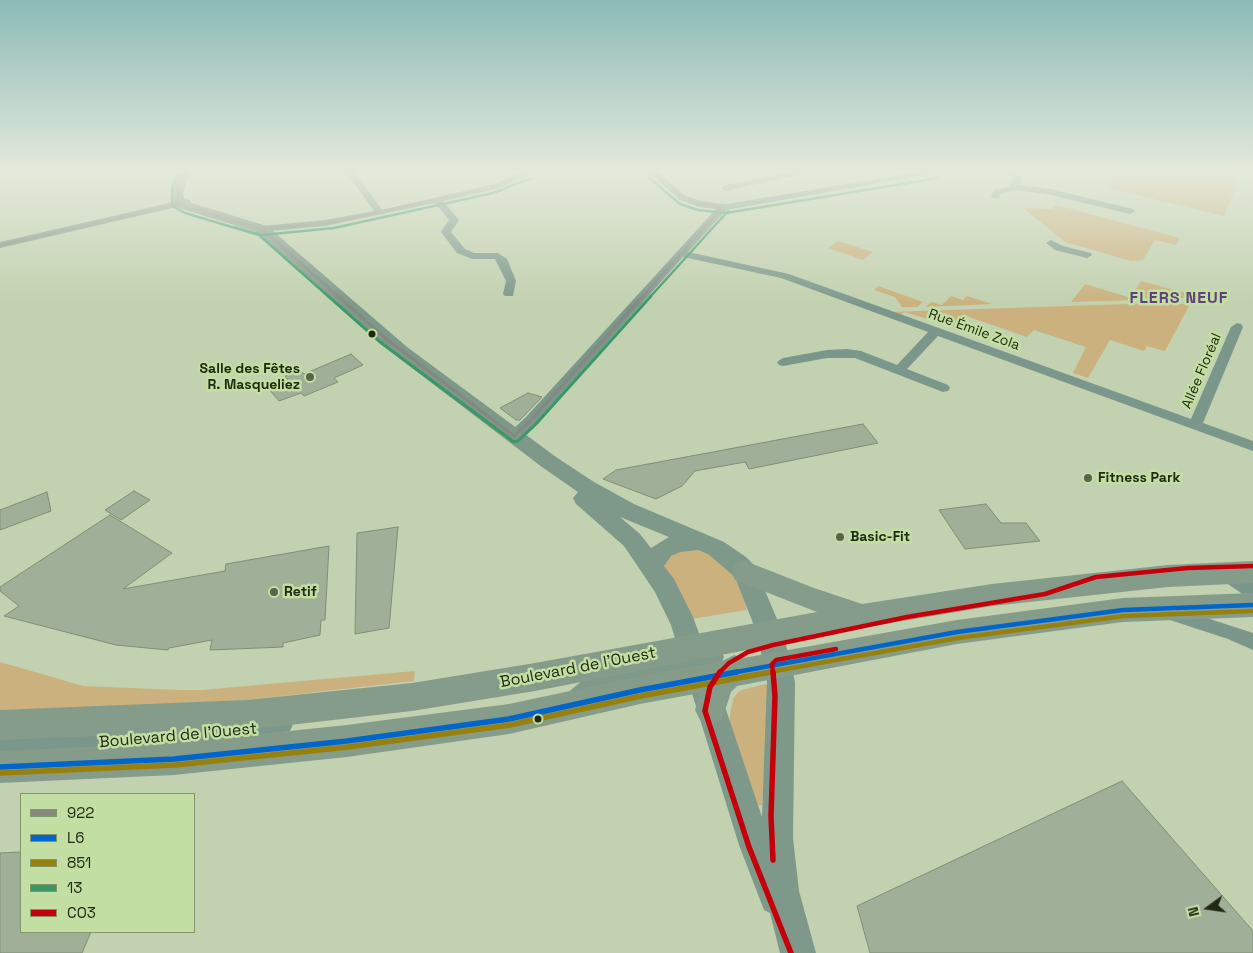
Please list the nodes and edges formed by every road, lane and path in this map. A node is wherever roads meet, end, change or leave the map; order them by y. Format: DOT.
graph roads {
  1 [pos="125,216"];
  2 [pos="219,216"];
  3 [pos="362,216"];
  4 [pos="451,216"];
  5 [pos="715,216"];
  6 [pos="262,229"];
  7 [pos="1051,243"];
  8 [pos="0,245"];
  9 [pos="682,254"];
  10 [pos="1086,255"];
  11 [pos="509,294"];
  12 [pos="1237,327"];
  13 [pos="935,332"];
  14 [pos="783,362"];
  15 [pos="899,370"];
  16 [pos="943,388"];
  17 [pos="1196,426"];
  18 [pos="514,436"];
  19 [pos="1253,446"];
  20 [pos="549,462"];
  21 [pos="703,541"];
  22 [pos="652,566"];
  23 [pos="745,572"];
  24 [pos="1253,572"];
  25 [pos="1225,573"];
  26 [pos="1097,583"];
  27 [pos="1252,602"];
  28 [pos="1152,608"];
  29 [pos="861,616"];
  30 [pos="1253,642"];
  31 [pos="767,647"];
  32 [pos="704,665"];
  33 [pos="412,697"];
  34 [pos="711,710"];
  35 [pos="0,726"];
  36 [pos="0,749"];
  37 [pos="0,767"];
  38 [pos="795,943"];
  1 -- 8 [label="street"];
  2 -- 6 [label="street"];
  3 -- 6 [label="street"];
  4 -- 11 [label="street"];
  5 -- 9 [label="street"];
  6 -- 18 [label="street"];
  7 -- 10 [label="street"];
  9 -- 13 [label="street, Rue Émile Zola"];
  9 -- 18 [label="street"];
  12 -- 17 [label="street, Allée Floréal"];
  13 -- 15 [label="street"];
  13 -- 17 [label="street, Rue Émile Zola"];
  14 -- 15 [label="street"];
  15 -- 16 [label="street"];
  17 -- 19 [label="street, Rue Émile Zola"];
  18 -- 20 [label="street"];
  20 -- 21 [label="street"];
  20 -- 22 [label="street"];
  21 -- 22 [label="street"];
  21 -- 23 [label="street"];
  22 -- 32 [label="street"];
  23 -- 29 [label="main road"];
  23 -- 31 [label="street"];
  24 -- 25 [label="main road, Boulevard de l'Ouest"];
  25 -- 26 [label="main road, Boulevard de l'Ouest"];
  25 -- 27 [label="street"];
  26 -- 29 [label="main road, Boulevard de l'Ouest"];
  26 -- 31 [label="main road"];
  27 -- 28 [label="main road, Boulevard de l'Ouest"];
  28 -- 30 [label="street, Boulevard de l'Ouest"];
  28 -- 31 [label="main road, Boulevard de l'Ouest"];
  29 -- 31 [label="main road, Boulevard de l'Ouest"];
  31 -- 32 [label="main road, Boulevard de l'Ouest"];
  31 -- 32 [label="main road, Boulevard de l'Ouest"];
  31 -- 38 [label="street"];
  32 -- 33 [label="main road, Boulevard de l'Ouest"];
  32 -- 34 [label="main road"];
  32 -- 37 [label="main road, Boulevard de l'Ouest"];
  33 -- 35 [label="main road, Boulevard de l'Ouest"];
  33 -- 36 [label="street, Boulevard de l'Ouest"];
  34 -- 38 [label="street"];
}
